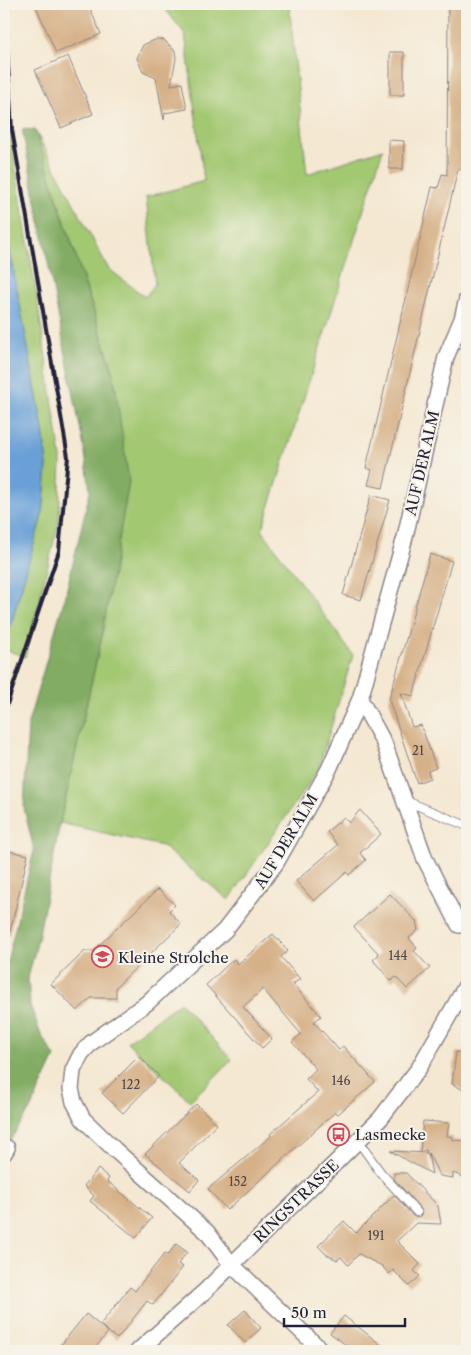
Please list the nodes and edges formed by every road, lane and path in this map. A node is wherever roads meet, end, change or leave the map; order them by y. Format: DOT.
graph roads {
  1 [pos="467,299"];
  2 [pos="465,323"];
  3 [pos="360,699"];
  4 [pos="404,800"];
  5 [pos="467,826"];
  6 [pos="459,925"];
  7 [pos="467,984"];
  8 [pos="358,1141"];
  9 [pos="417,1212"];
  10 [pos="231,1264"];
  11 [pos="138,1351"];
  12 [pos="322,1351"];
  1 -- 2 [label="street, AUF DER ALM"];
  2 -- 3 [label="street, AUF DER ALM"];
  3 -- 4 [label="street"];
  3 -- 10 [label="street, AUF DER ALM"];
  4 -- 5 [label="lane"];
  4 -- 6 [label="street"];
  7 -- 8 [label="street, RINGSTRASSE"];
  8 -- 9 [label="lane"];
  8 -- 10 [label="street, RINGSTRASSE"];
  10 -- 11 [label="street, RINGSTRASSE"];
  10 -- 12 [label="street, AUF DER ALM"];
}
